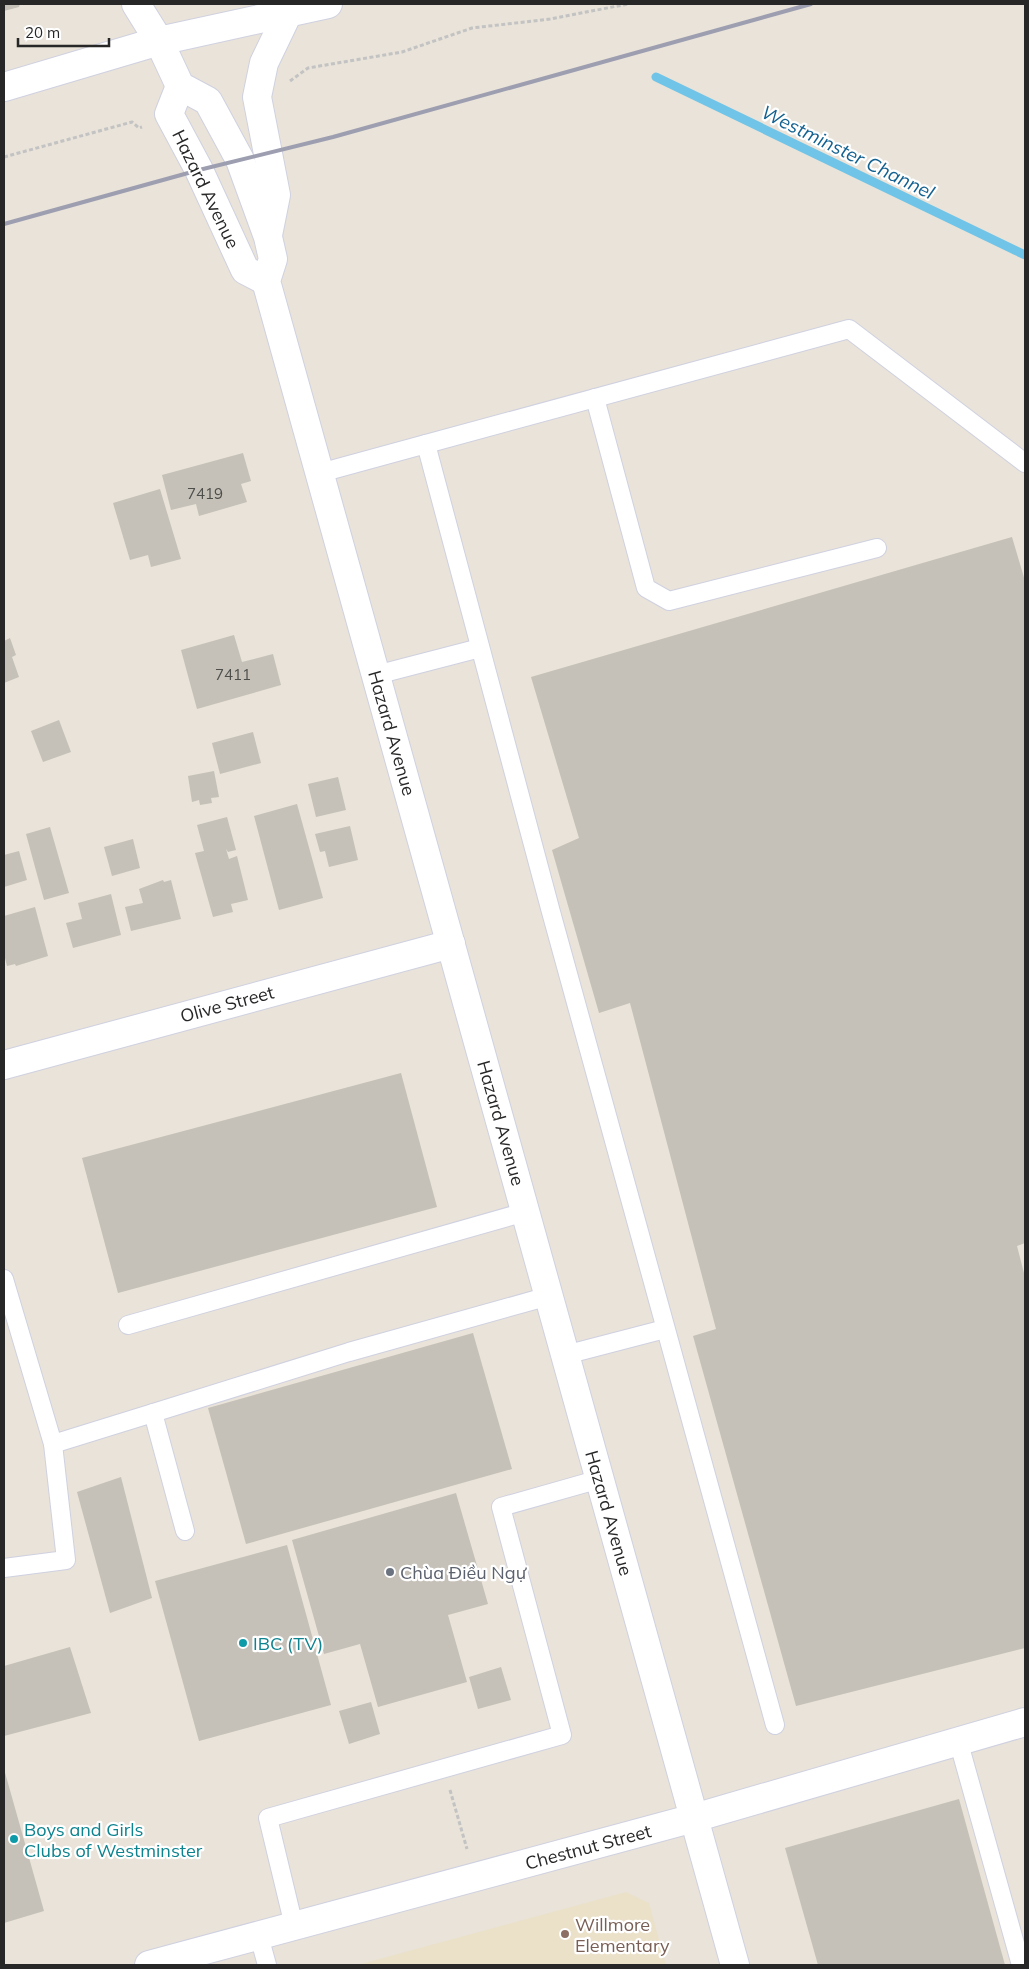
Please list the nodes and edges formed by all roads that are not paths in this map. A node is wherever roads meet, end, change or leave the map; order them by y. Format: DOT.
graph roads {
  1 [pos="136,4"];
  2 [pos="328,4"];
  3 [pos="289,11"];
  4 [pos="159,40"];
  5 [pos="180,86"];
  6 [pos="4,87"];
  7 [pos="268,237"];
  8 [pos="266,281"];
  9 [pos="595,398"];
  10 [pos="426,444"];
  11 [pos="1025,463"];
  12 [pos="320,473"];
  13 [pos="877,548"];
  14 [pos="480,648"];
  15 [pos="376,675"];
  16 [pos="451,944"];
  17 [pos="4,1065"];
  18 [pos="525,1212"];
  19 [pos="4,1279"];
  20 [pos="549,1296"];
  21 [pos="128,1325"];
  22 [pos="666,1329"];
  23 [pos="565,1355"];
  24 [pos="153,1413"];
  25 [pos="53,1444"];
  26 [pos="600,1479"];
  27 [pos="186,1531"];
  28 [pos="4,1568"];
  29 [pos="1025,1722"];
  30 [pos="775,1725"];
  31 [pos="958,1740"];
  32 [pos="694,1818"];
  33 [pos="294,1926"];
  34 [pos="259,1936"];
  35 [pos="149,1965"];
  36 [pos="267,1965"];
  37 [pos="735,1965"];
  38 [pos="1021,1965"];
  1 -- 4 [label="street"];
  2 -- 3 [label="street"];
  3 -- 4 [label="street"];
  3 -- 7 [label="street"];
  4 -- 5 [label="street"];
  4 -- 6 [label="street"];
  5 -- 7 [label="street, Hazard Avenue"];
  5 -- 8 [label="street, Hazard Avenue"];
  7 -- 8 [label="street, Hazard Avenue"];
  8 -- 12 [label="street, Hazard Avenue"];
  9 -- 10 [label="lane"];
  9 -- 11 [label="lane"];
  9 -- 13 [label="lane"];
  10 -- 12 [label="lane"];
  10 -- 14 [label="lane"];
  12 -- 15 [label="street, Hazard Avenue"];
  14 -- 15 [label="lane"];
  14 -- 22 [label="lane"];
  15 -- 16 [label="street, Hazard Avenue"];
  16 -- 17 [label="street, Olive Street"];
  16 -- 18 [label="street, Hazard Avenue"];
  18 -- 20 [label="street, Hazard Avenue"];
  18 -- 21 [label="lane"];
  19 -- 25 [label="lane"];
  20 -- 23 [label="street, Hazard Avenue"];
  20 -- 24 [label="lane"];
  22 -- 23 [label="lane"];
  22 -- 30 [label="lane"];
  23 -- 26 [label="street, Hazard Avenue"];
  24 -- 25 [label="lane"];
  24 -- 27 [label="lane"];
  25 -- 28 [label="lane"];
  26 -- 32 [label="street, Hazard Avenue"];
  26 -- 33 [label="lane"];
  29 -- 31 [label="street, Chestnut Street"];
  31 -- 32 [label="street, Chestnut Street"];
  31 -- 38 [label="lane"];
  32 -- 33 [label="street, Chestnut Street"];
  32 -- 37 [label="street, Hazard Avenue"];
  33 -- 34 [label="street, Chestnut Street"];
  34 -- 35 [label="street, Chestnut Street"];
  34 -- 36 [label="lane"];
}
